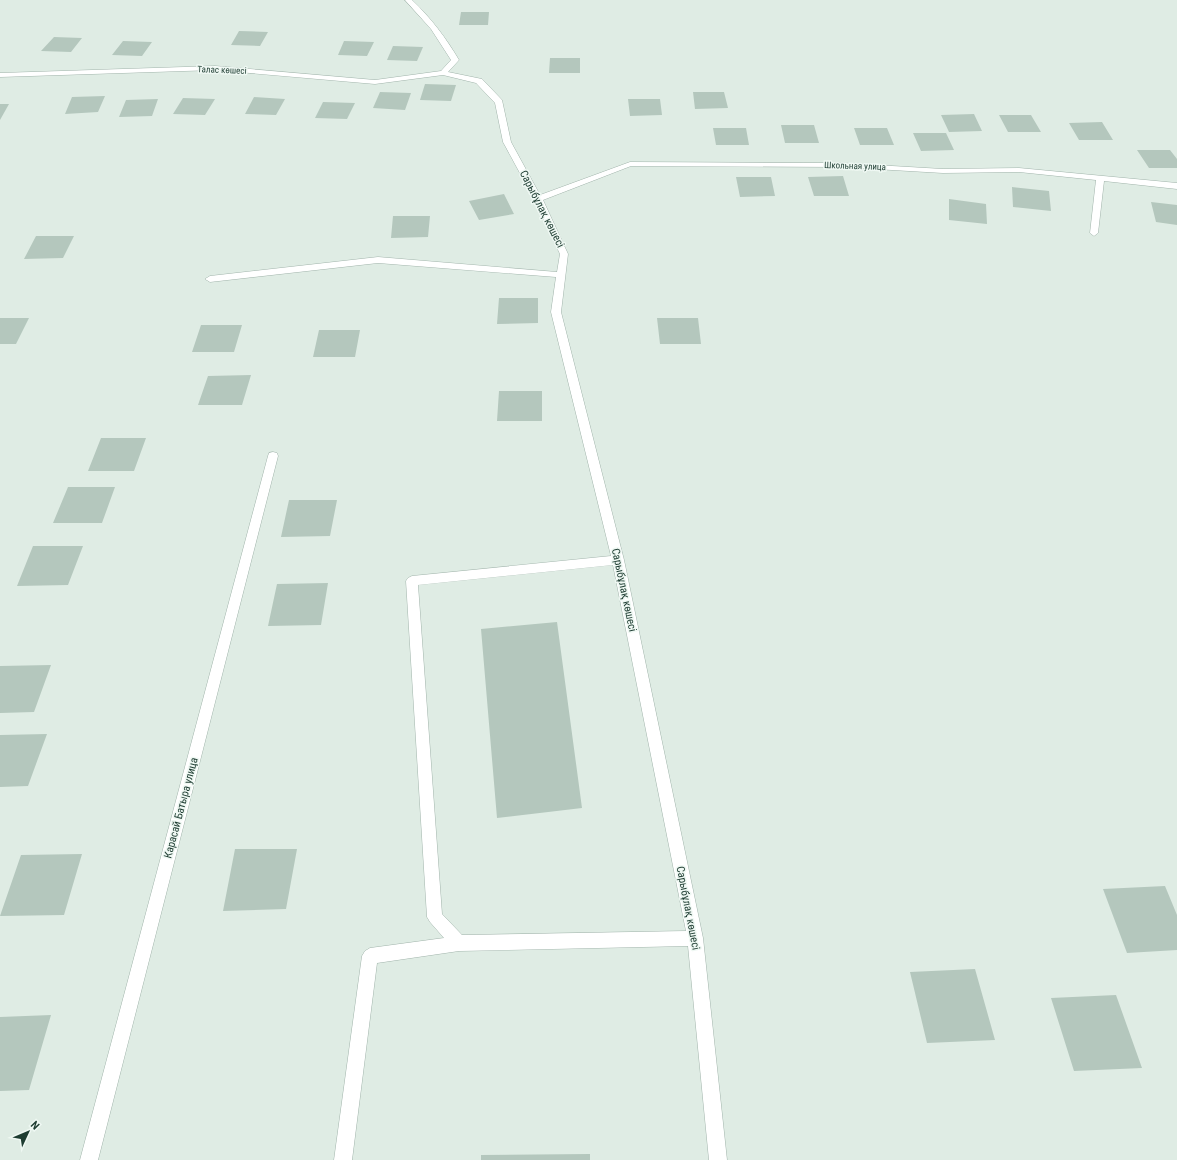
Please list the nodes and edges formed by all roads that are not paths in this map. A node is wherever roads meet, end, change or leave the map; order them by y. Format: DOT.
graph roads {
  1 [pos="408,0"];
  2 [pos="443,73"];
  3 [pos="0,75"];
  4 [pos="1100,178"];
  5 [pos="1177,186"];
  6 [pos="538,199"];
  7 [pos="1094,234"];
  8 [pos="561,276"];
  9 [pos="210,279"];
  10 [pos="273,456"];
  11 [pos="618,560"];
  12 [pos="695,938"];
  13 [pos="459,944"];
  14 [pos="89,1160"];
  15 [pos="343,1160"];
  16 [pos="718,1160"];
  1 -- 2 [label="street"];
  2 -- 3 [label="street, Талас көшесі"];
  2 -- 6 [label="street, Сарыбұлақ көшесі"];
  4 -- 5 [label="street, Школьная улица"];
  4 -- 6 [label="street, Школьная улица"];
  4 -- 7 [label="street"];
  6 -- 8 [label="street, Сарыбұлақ көшесі"];
  8 -- 9 [label="street"];
  8 -- 11 [label="street, Сарыбұлақ көшесі"];
  10 -- 14 [label="street, Карасай Батыра улица"];
  11 -- 12 [label="street, Сарыбұлақ көшесі"];
  11 -- 13 [label="street"];
  12 -- 13 [label="street"];
  12 -- 16 [label="street, Сарыбұлақ көшесі"];
  13 -- 15 [label="street"];
}
